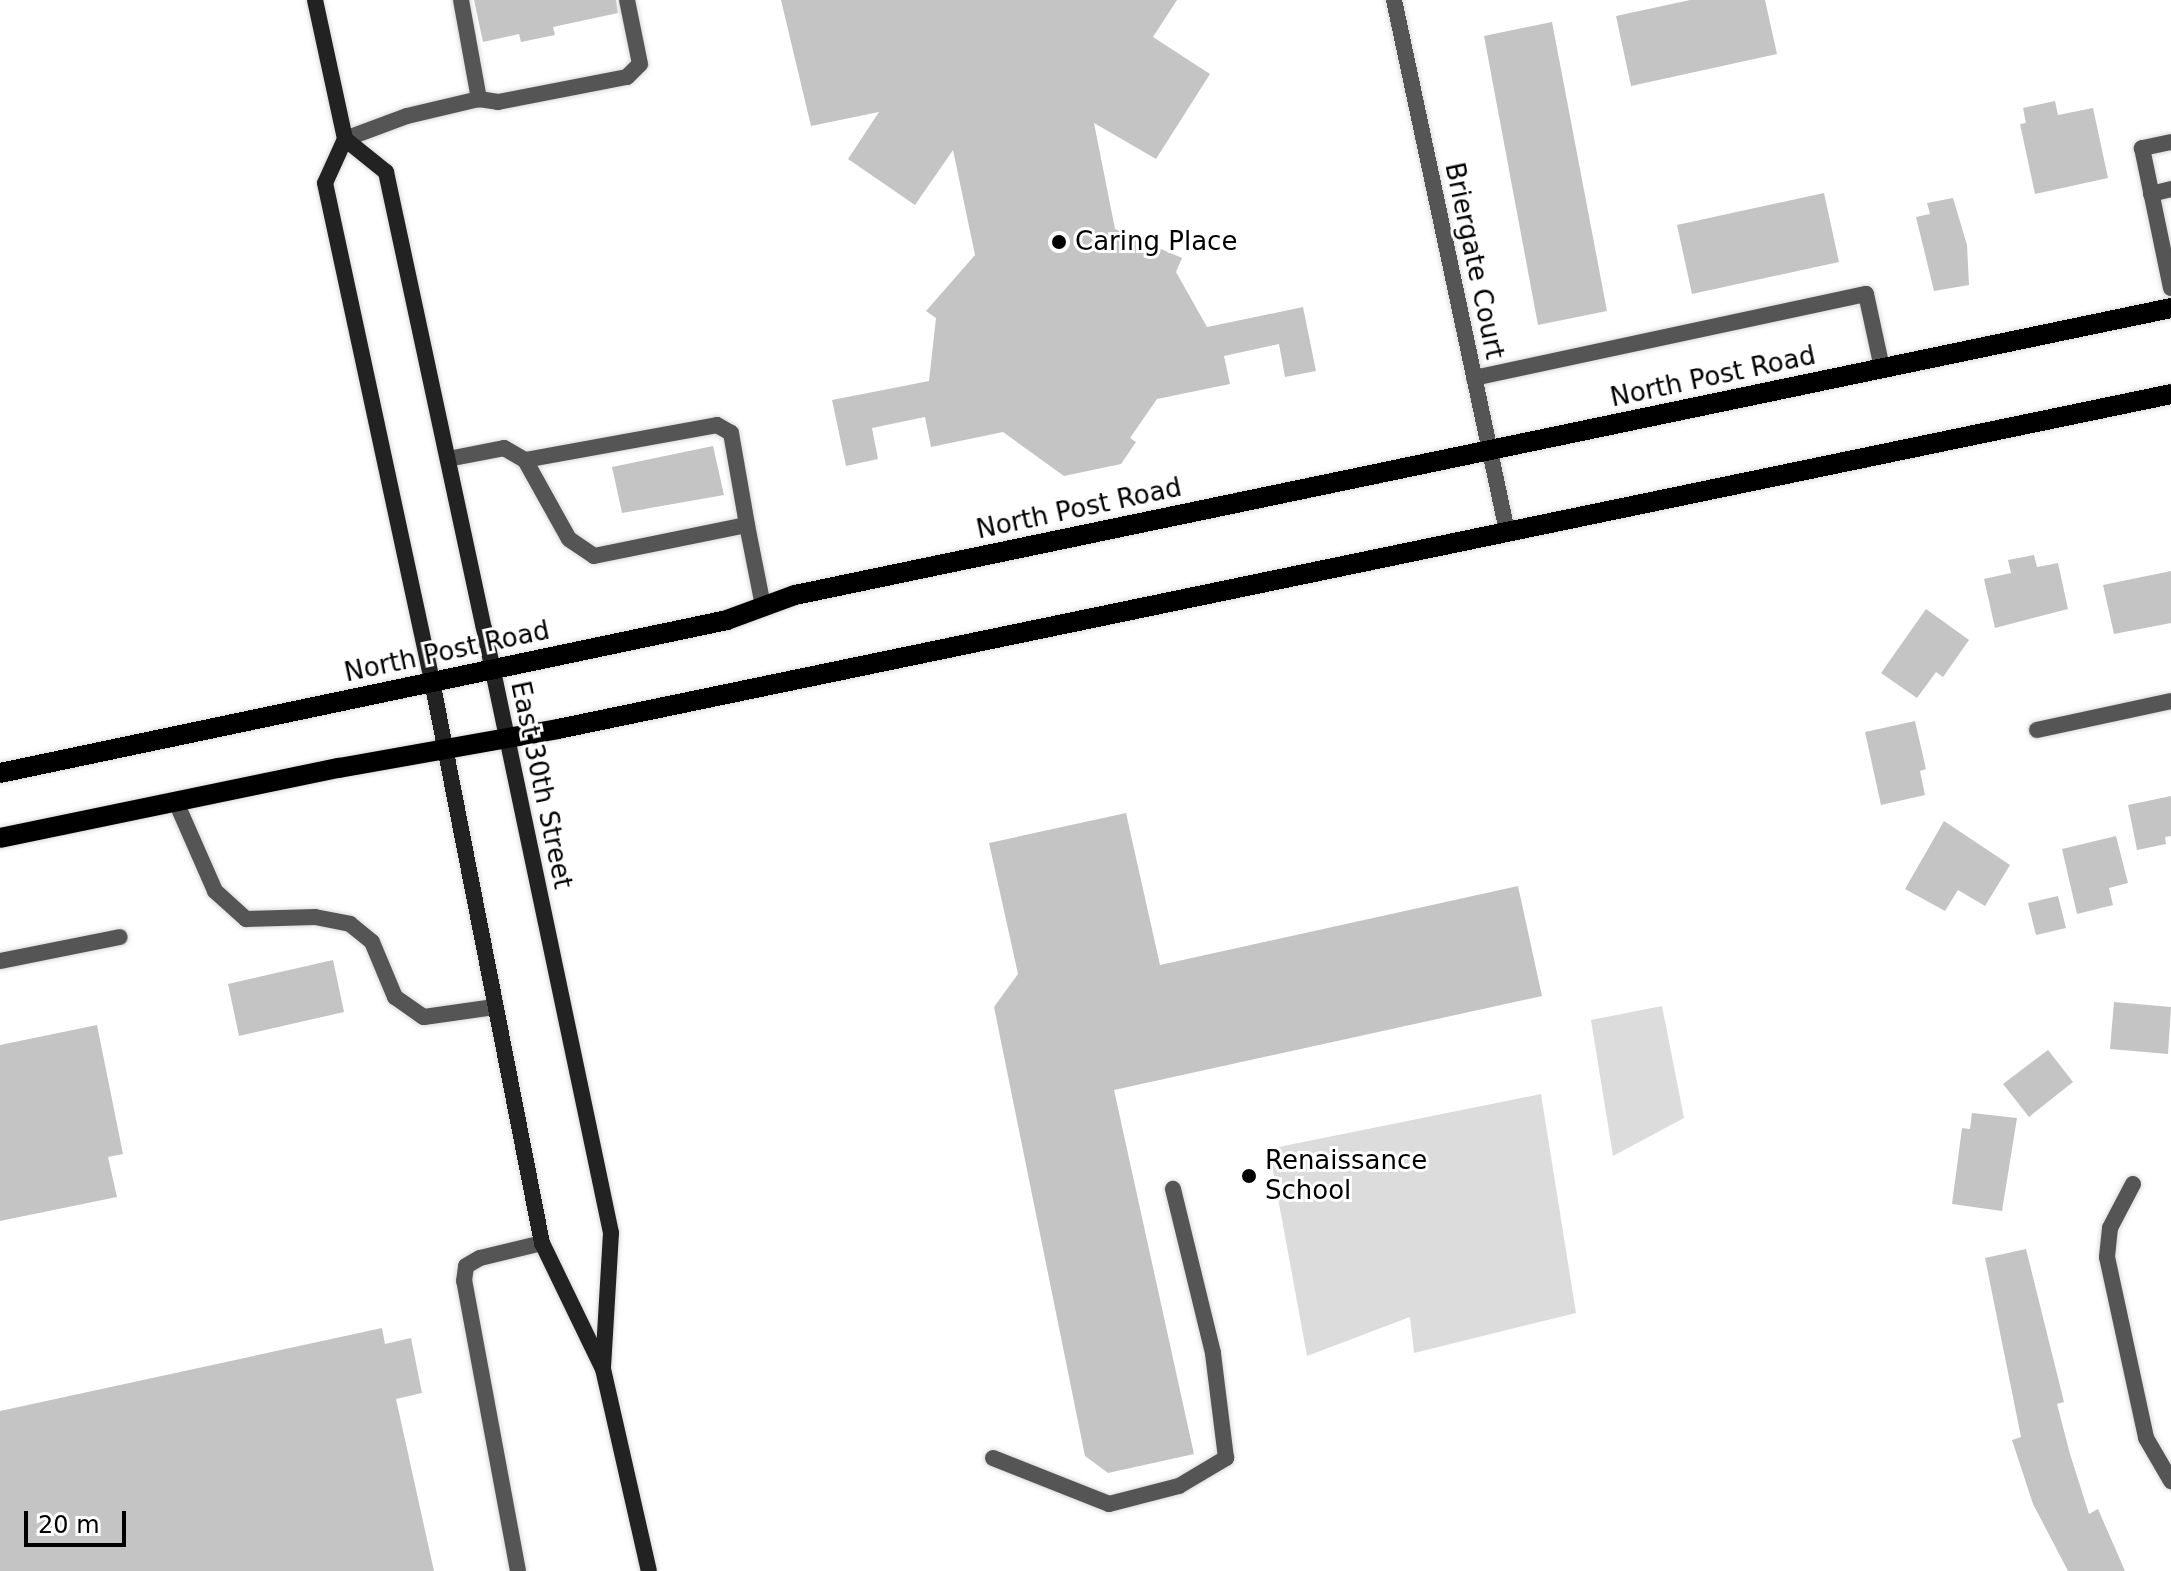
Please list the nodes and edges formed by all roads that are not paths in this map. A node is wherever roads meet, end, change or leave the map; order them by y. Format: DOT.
graph roads {
  1 [pos="315,0"];
  2 [pos="461,0"];
  3 [pos="627,0"];
  4 [pos="1394,0"];
  5 [pos="479,99"];
  6 [pos="345,139"];
  7 [pos="2171,142"];
  8 [pos="2171,189"];
  9 [pos="2151,194"];
  10 [pos="2167,251"];
  11 [pos="2171,288"];
  12 [pos="2171,308"];
  13 [pos="1882,368"];
  14 [pos="1474,378"];
  15 [pos="2171,394"];
  16 [pos="1489,450"];
  17 [pos="448,459"];
  18 [pos="525,460"];
  19 [pos="747,525"];
  20 [pos="1507,531"];
  21 [pos="763,606"];
  22 [pos="492,669"];
  23 [pos="432,681"];
  24 [pos="2171,701"];
  25 [pos="2037,730"];
  26 [pos="507,738"];
  27 [pos="445,749"];
  28 [pos="0,773"];
  29 [pos="176,802"];
  30 [pos="0,838"];
  31 [pos="120,937"];
  32 [pos="0,961"];
  33 [pos="494,1007"];
  34 [pos="2133,1184"];
  35 [pos="1173,1189"];
  36 [pos="542,1243"];
  37 [pos="603,1369"];
  38 [pos="993,1458"];
  39 [pos="2171,1481"];
  40 [pos="518,1571"];
  41 [pos="649,1571"];
  1 -- 6 [label="main road"];
  2 -- 5 [label="street"];
  3 -- 5 [label="street"];
  4 -- 14 [label="street, Briergate Court"];
  5 -- 6 [label="street"];
  6 -- 17 [label="main road, East 30th Street"];
  6 -- 23 [label="main road, East 30th Street"];
  7 -- 9 [label="street"];
  8 -- 9 [label="street"];
  9 -- 10 [label="street"];
  10 -- 11 [label="street"];
  12 -- 13 [label="main road, North Post Road"];
  13 -- 14 [label="street"];
  13 -- 16 [label="main road, North Post Road"];
  14 -- 16 [label="street, Briergate Court"];
  15 -- 20 [label="main road"];
  16 -- 20 [label="street, Briergate Court"];
  16 -- 21 [label="main road, North Post Road"];
  17 -- 18 [label="street"];
  17 -- 22 [label="main road, East 30th Street"];
  18 -- 19 [label="street"];
  18 -- 19 [label="street"];
  19 -- 21 [label="street"];
  20 -- 26 [label="main road"];
  21 -- 22 [label="main road, North Post Road"];
  22 -- 23 [label="main road, North Post Road"];
  22 -- 26 [label="main road, East 30th Street"];
  23 -- 27 [label="main road, East 30th Street"];
  23 -- 28 [label="main road, North Post Road"];
  24 -- 25 [label="street"];
  26 -- 27 [label="main road"];
  26 -- 37 [label="main road, East 30th Street"];
  27 -- 29 [label="main road"];
  27 -- 33 [label="main road, East 30th Street"];
  29 -- 30 [label="main road"];
  29 -- 33 [label="street"];
  31 -- 32 [label="street"];
  33 -- 36 [label="main road, East 30th Street"];
  34 -- 39 [label="street"];
  35 -- 38 [label="street"];
  36 -- 37 [label="main road, East 30th Street"];
  36 -- 40 [label="street"];
  37 -- 41 [label="main road, East 30th Street"];
}
